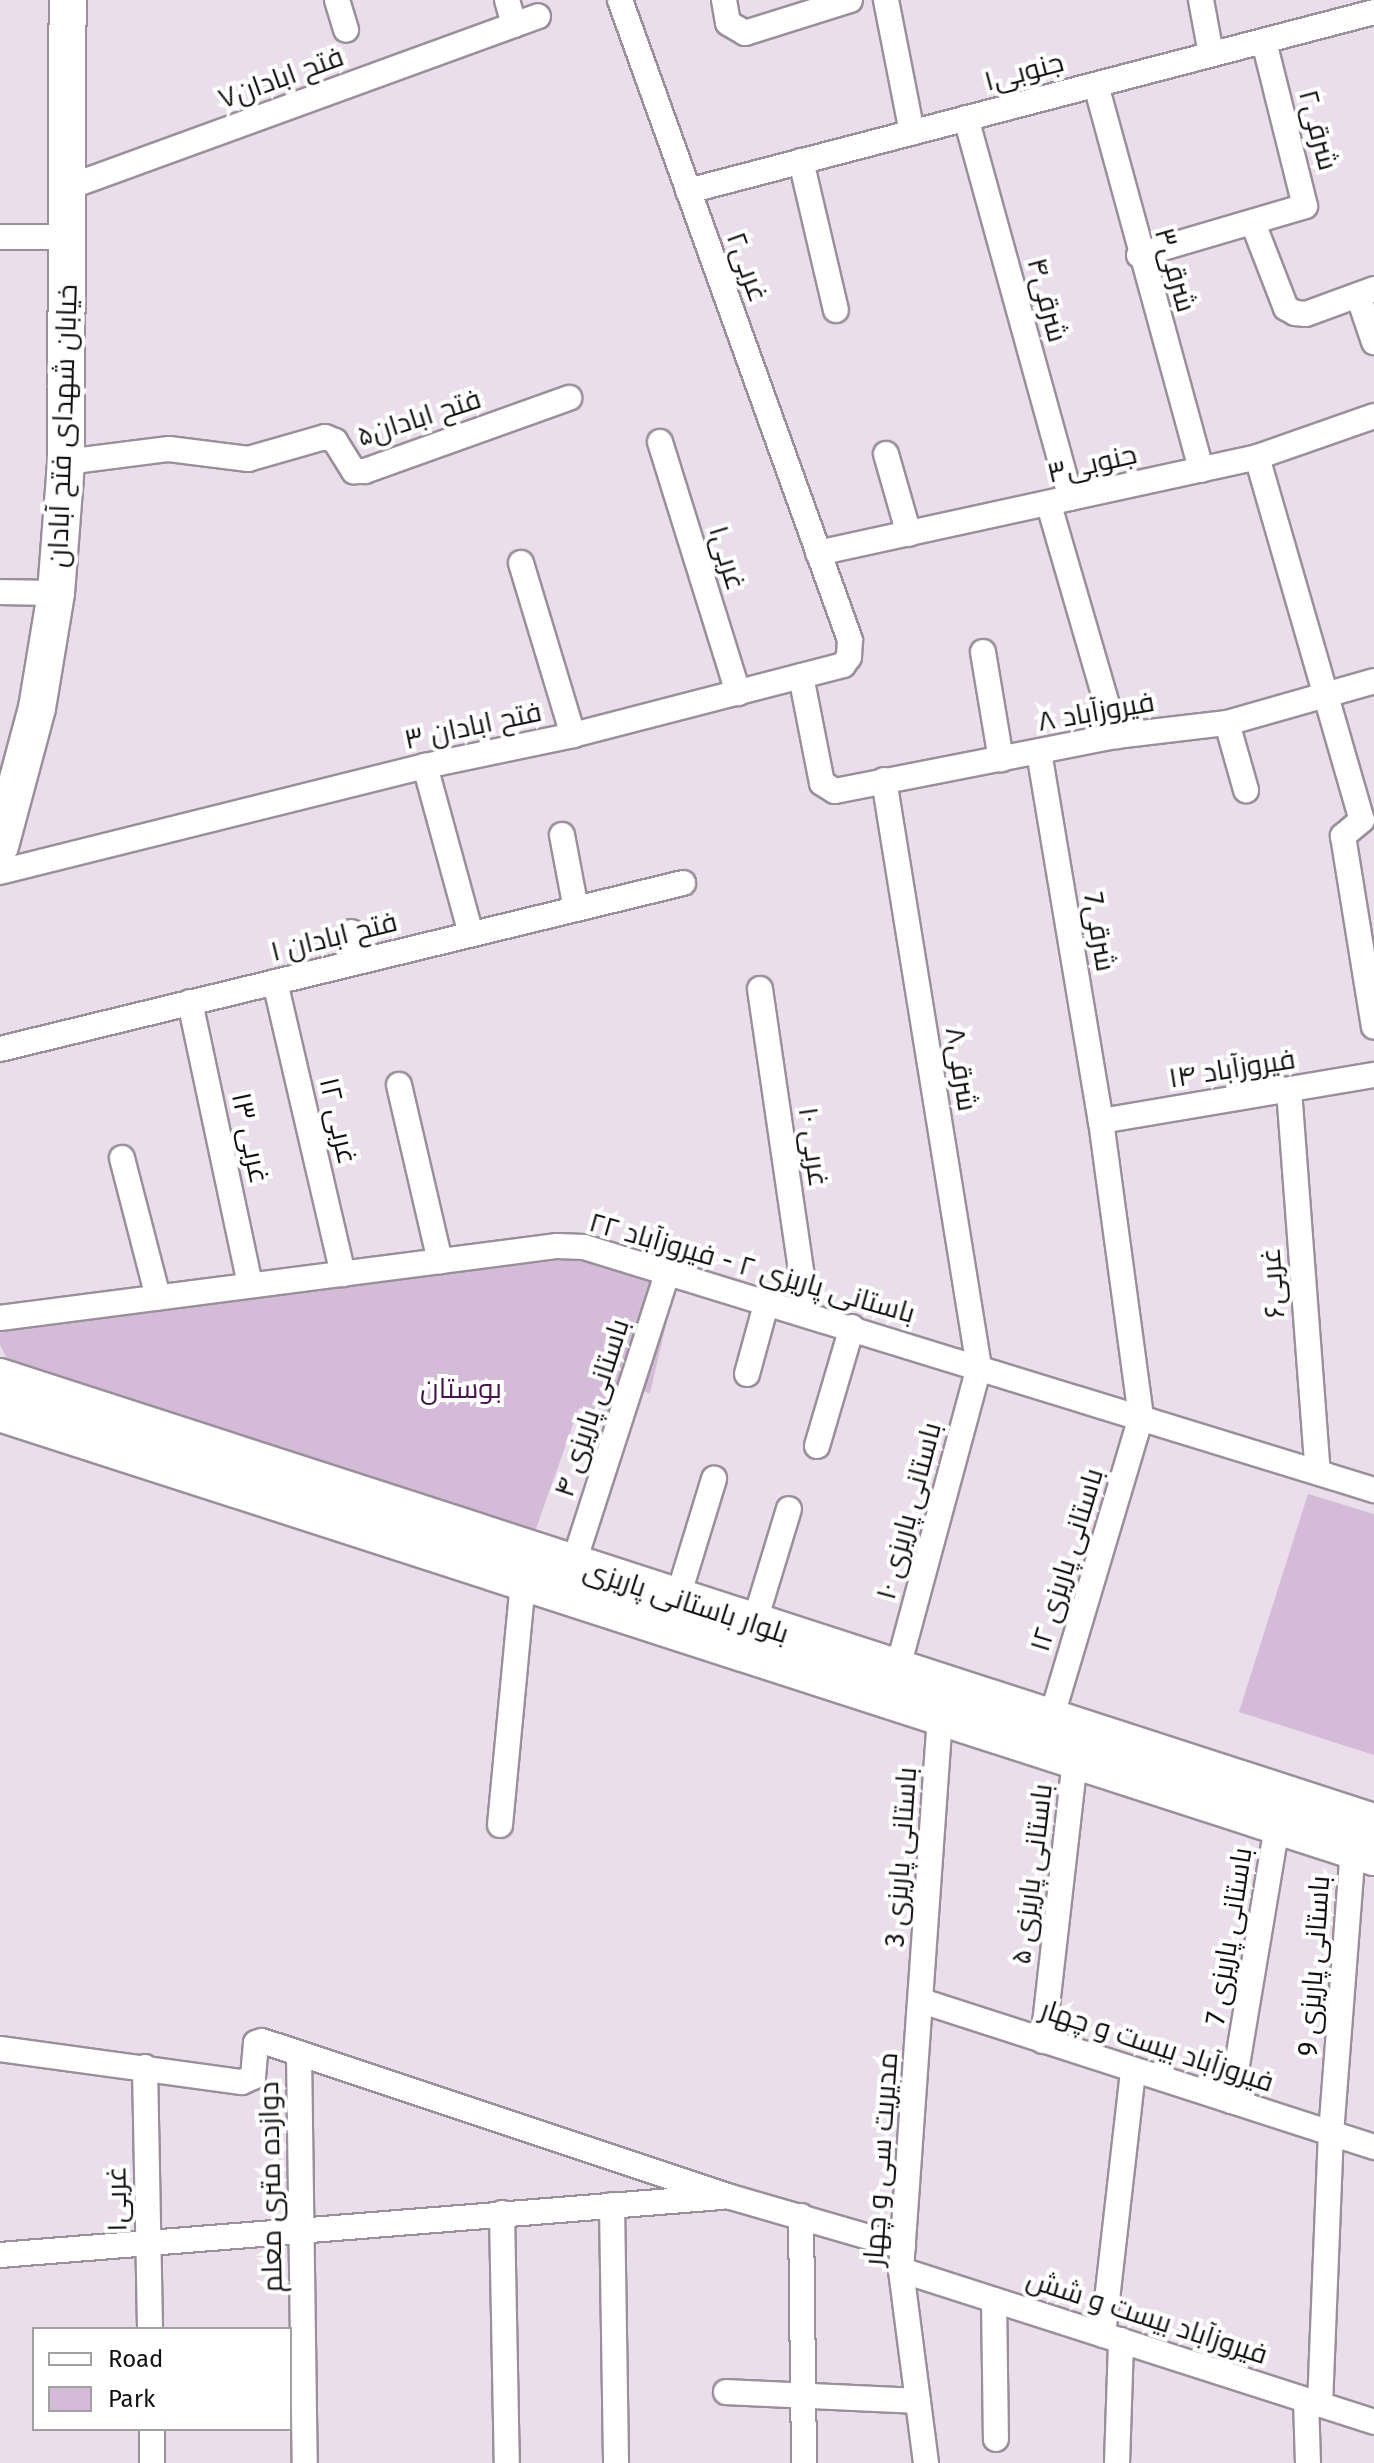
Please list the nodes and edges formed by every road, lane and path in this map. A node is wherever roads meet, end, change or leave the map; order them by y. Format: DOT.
graph roads {
  1 [pos="68,0"];
  2 [pos="337,0"];
  3 [pos="507,0"];
  4 [pos="620,0"];
  5 [pos="724,0"];
  6 [pos="850,0"];
  7 [pos="886,0"];
  8 [pos="1201,0"];
  9 [pos="1374,12"];
  10 [pos="538,16"];
  11 [pos="514,25"];
  12 [pos="346,30"];
  13 [pos="1264,41"];
  14 [pos="1211,54"];
  15 [pos="1096,85"];
  16 [pos="966,118"];
  17 [pos="912,132"];
  18 [pos="801,161"];
  19 [pos="69,187"];
  20 [pos="688,191"];
  21 [pos="1253,223"];
  22 [pos="0,237"];
  23 [pos="69,237"];
  24 [pos="1139,255"];
  25 [pos="1366,292"];
  26 [pos="836,310"];
  27 [pos="1374,342"];
  28 [pos="569,398"];
  29 [pos="1374,416"];
  30 [pos="660,442"];
  31 [pos="886,454"];
  32 [pos="1257,457"];
  33 [pos="66,462"];
  34 [pos="1201,470"];
  35 [pos="1060,502"];
  36 [pos="909,534"];
  37 [pos="818,553"];
  38 [pos="521,563"];
  39 [pos="0,592"];
  40 [pos="56,593"];
  41 [pos="983,652"];
  42 [pos="801,676"];
  43 [pos="1374,681"];
  44 [pos="738,693"];
  45 [pos="1330,696"];
  46 [pos="1227,723"];
  47 [pos="573,735"];
  48 [pos="1116,736"];
  49 [pos="1039,752"];
  50 [pos="1001,759"];
  51 [pos="425,766"];
  52 [pos="884,780"];
  53 [pos="1246,790"];
  54 [pos="562,835"];
  55 [pos="0,846"];
  56 [pos="0,872"];
  57 [pos="683,883"];
  58 [pos="576,909"];
  59 [pos="351,932"];
  60 [pos="471,934"];
  61 [pos="359,961"];
  62 [pos="275,982"];
  63 [pos="760,989"];
  64 [pos="190,1002"];
  65 [pos="1374,1027"];
  66 [pos="0,1049"];
  67 [pos="1374,1075"];
  68 [pos="399,1085"];
  69 [pos="1289,1090"];
  70 [pos="1101,1121"];
  71 [pos="122,1158"];
  72 [pos="440,1261"];
  73 [pos="668,1270"];
  74 [pos="343,1274"];
  75 [pos="250,1285"];
  76 [pos="158,1297"];
  77 [pos="767,1301"];
  78 [pos="807,1313"];
  79 [pos="0,1318"];
  80 [pos="852,1327"];
  81 [pos="979,1367"];
  82 [pos="747,1374"];
  83 [pos="0,1377"];
  84 [pos="0,1413"];
  85 [pos="1141,1417"];
  86 [pos="817,1446"];
  87 [pos="1318,1472"];
  88 [pos="714,1479"];
  89 [pos="1374,1490"];
  90 [pos="789,1509"];
  91 [pos="573,1565"];
  92 [pos="523,1583"];
  93 [pos="677,1600"];
  94 [pos="754,1624"];
  95 [pos="897,1671"];
  96 [pos="940,1717"];
  97 [pos="1051,1719"];
  98 [pos="1075,1761"];
  99 [pos="500,1825"];
  100 [pos="1277,1827"];
  101 [pos="1367,1843"];
  102 [pos="922,2001"];
  103 [pos="1043,2041"];
  104 [pos="0,2049"];
  105 [pos="299,2054"];
  106 [pos="145,2067"];
  107 [pos="1133,2070"];
  108 [pos="1231,2101"];
  109 [pos="1331,2134"];
  110 [pos="1374,2147"];
  111 [pos="731,2197"];
  112 [pos="612,2205"];
  113 [pos="502,2213"];
  114 [pos="801,2216"];
  115 [pos="302,2234"];
  116 [pos="148,2246"];
  117 [pos="0,2255"];
  118 [pos="902,2258"];
  119 [pos="994,2300"];
  120 [pos="150,2327"];
  121 [pos="1112,2338"];
  122 [pos="726,2392"];
  123 [pos="802,2397"];
  124 [pos="918,2401"];
  125 [pos="1313,2402"];
  126 [pos="1374,2422"];
  127 [pos="152,2431"];
  128 [pos="996,2439"];
  129 [pos="152,2463"];
  130 [pos="305,2463"];
  131 [pos="507,2463"];
  132 [pos="616,2463"];
  133 [pos="804,2463"];
  134 [pos="926,2463"];
  135 [pos="1117,2463"];
  136 [pos="1308,2463"];
  1 -- 19 [label="main road, خیابان شهدای فتح آبادان"];
  2 -- 12 [label="street"];
  3 -- 11 [label="street"];
  4 -- 20 [label="street, غربی۲"];
  5 -- 6 [label="street"];
  7 -- 17 [label="street"];
  8 -- 14 [label="street"];
  9 -- 13 [label="street, جنوبی۱"];
  10 -- 11 [label="street, فتح ابادان۷"];
  11 -- 19 [label="street, فتح ابادان۷"];
  13 -- 14 [label="street, جنوبی۱"];
  13 -- 21 [label="street, شرقی۲"];
  14 -- 15 [label="street, جنوبی۱"];
  15 -- 16 [label="street, جنوبی۱"];
  15 -- 24 [label="street, شرقی۳"];
  16 -- 17 [label="street, جنوبی۱"];
  16 -- 35 [label="street, شرقی۴"];
  17 -- 18 [label="street, جنوبی۱"];
  18 -- 20 [label="street, جنوبی۱"];
  18 -- 26 [label="street"];
  19 -- 23 [label="main road, خیابان شهدای فتح آبادان"];
  20 -- 37 [label="street, غربی۲"];
  21 -- 24 [label="street, شرقی۲"];
  21 -- 25 [label="street"];
  22 -- 23 [label="street"];
  23 -- 33 [label="main road, خیابان شهدای فتح آبادان"];
  24 -- 34 [label="street, شرقی۳"];
  25 -- 27 [label="street"];
  28 -- 33 [label="street, فتح ابادان۵"];
  29 -- 32 [label="street, جنوبی۳"];
  30 -- 44 [label="street, غربی۱"];
  31 -- 36 [label="street"];
  32 -- 34 [label="street, جنوبی۳"];
  32 -- 45 [label="street"];
  33 -- 40 [label="main road, خیابان شهدای فتح آبادان"];
  34 -- 35 [label="street, جنوبی۳"];
  35 -- 36 [label="street, جنوبی۳"];
  35 -- 48 [label="street"];
  36 -- 37 [label="street, جنوبی۳"];
  37 -- 42 [label="street, فتح ابادان ۳"];
  38 -- 47 [label="street"];
  39 -- 40 [label="street"];
  40 -- 55 [label="main road, خیابان شهدای فتح آبادان"];
  41 -- 50 [label="street"];
  42 -- 44 [label="street, فتح ابادان ۳"];
  42 -- 52 [label="street, فیروزآباد ۸"];
  43 -- 45 [label="street, فیروزآباد ۸"];
  44 -- 47 [label="street, فتح ابادان ۳"];
  45 -- 46 [label="street, فیروزآباد ۸"];
  45 -- 65 [label="street"];
  46 -- 48 [label="street, فیروزآباد ۸"];
  46 -- 53 [label="street"];
  47 -- 51 [label="street, فتح ابادان ۳"];
  48 -- 49 [label="street, فیروزآباد ۸"];
  49 -- 50 [label="street, فیروزآباد ۸"];
  49 -- 70 [label="street, شرقی7"];
  50 -- 52 [label="street, فیروزآباد ۸"];
  51 -- 56 [label="street, فتح ابادان ۳"];
  51 -- 60 [label="street"];
  52 -- 81 [label="street, شرقی۸"];
  54 -- 58 [label="street"];
  57 -- 58 [label="street, فتح ابادان ۱"];
  58 -- 60 [label="street, فتح ابادان ۱"];
  59 -- 61 [label="street"];
  60 -- 61 [label="street, فتح ابادان ۱"];
  61 -- 62 [label="street, فتح ابادان ۱"];
  62 -- 64 [label="street, فتح ابادان ۱"];
  62 -- 74 [label="street, غربی ۱۲"];
  63 -- 78 [label="street, غربی ۱۰"];
  64 -- 66 [label="street, فتح ابادان ۱"];
  64 -- 75 [label="street, غربی ۱۳"];
  67 -- 69 [label="street, فیروزآباد ۱۴"];
  68 -- 72 [label="street"];
  69 -- 70 [label="street, فیروزآباد ۱۴"];
  69 -- 87 [label="street, غربی۶"];
  70 -- 85 [label="street, شرقی7"];
  71 -- 76 [label="street"];
  72 -- 73 [label="street, باستانی پاریزی ۲ - فیروزآباد ۲۲"];
  72 -- 74 [label="street, باستانی پاریزی ۲ - فیروزآباد ۲۲"];
  73 -- 77 [label="street, باستانی پاریزی ۲ - فیروزآباد ۲۲"];
  73 -- 91 [label="street, باستانی پاریزی ۴"];
  74 -- 75 [label="street, باستانی پاریزی ۲ - فیروزآباد ۲۲"];
  75 -- 76 [label="street, باستانی پاریزی ۲ - فیروزآباد ۲۲"];
  76 -- 79 [label="street, باستانی پاریزی ۲ - فیروزآباد ۲۲"];
  77 -- 78 [label="street, باستانی پاریزی ۲ - فیروزآباد ۲۲"];
  77 -- 82 [label="street"];
  78 -- 80 [label="street, باستانی پاریزی ۲ - فیروزآباد ۲۲"];
  80 -- 81 [label="street, باستانی پاریزی ۲ - فیروزآباد ۲۲"];
  80 -- 86 [label="street"];
  81 -- 85 [label="street, باستانی پاریزی ۲ - فیروزآباد ۲۲"];
  81 -- 95 [label="street, باستانی پاریزی ۱۰"];
  83 -- 91 [label="main road, بلوار باستانی پاریزی"];
  84 -- 92 [label="main road, بلوار باستانی پاریزی"];
  85 -- 87 [label="street, باستانی پاریزی ۲ - فیروزآباد ۲۲"];
  85 -- 97 [label="street, باستانی پاریزی ۱۲"];
  87 -- 89 [label="street, باستانی پاریزی ۲ - فیروزآباد ۲۲"];
  88 -- 93 [label="street"];
  90 -- 94 [label="street"];
  91 -- 93 [label="main road, بلوار باستانی پاریزی"];
  92 -- 96 [label="main road, بلوار باستانی پاریزی"];
  92 -- 99 [label="street"];
  93 -- 94 [label="main road, بلوار باستانی پاریزی"];
  94 -- 95 [label="main road, بلوار باستانی پاریزی"];
  95 -- 97 [label="main road, بلوار باستانی پاریزی"];
  96 -- 98 [label="main road, بلوار باستانی پاریزی"];
  96 -- 102 [label="street, باستانی پاریزی 3"];
  97 -- 101 [label="main road, بلوار باستانی پاریزی"];
  98 -- 100 [label="main road, بلوار باستانی پاریزی"];
  98 -- 103 [label="street, باستانی پاریزی ۵"];
  100 -- 101 [label="main road, بلوار باستانی پاریزی"];
  100 -- 108 [label="street, باستانی پاریزی 7"];
  101 -- 109 [label="street, باستانی پاریزی 9"];
  102 -- 103 [label="street, فیروزآباد بیست و چهار"];
  102 -- 118 [label="street, مدیریت سی و چهار"];
  103 -- 107 [label="street, فیروزآباد بیست و چهار"];
  104 -- 106 [label="street"];
  105 -- 106 [label="street, فیروزآباد بیست و شش"];
  105 -- 111 [label="street, فیروزآباد بیست و شش"];
  105 -- 115 [label="street, دوازده متری معلم"];
  106 -- 116 [label="street, غربی۱"];
  107 -- 108 [label="street, فیروزآباد بیست و چهار"];
  107 -- 121 [label="street"];
  108 -- 109 [label="street, فیروزآباد بیست و چهار"];
  109 -- 110 [label="street, فیروزآباد بیست و چهار"];
  109 -- 125 [label="street, باستانی پاریزی 9"];
  111 -- 112 [label="street"];
  111 -- 114 [label="street, فیروزآباد بیست و شش"];
  112 -- 113 [label="street"];
  112 -- 132 [label="street"];
  113 -- 115 [label="street"];
  113 -- 131 [label="street"];
  114 -- 118 [label="street, فیروزآباد بیست و شش"];
  114 -- 123 [label="street"];
  115 -- 116 [label="street"];
  115 -- 130 [label="street, دوازده متری معلم"];
  116 -- 117 [label="street"];
  116 -- 120 [label="street, غربی۱"];
  118 -- 119 [label="street, فیروزآباد بیست و شش"];
  118 -- 124 [label="street, مدیریت سی و چهار"];
  119 -- 121 [label="street, فیروزآباد بیست و شش"];
  119 -- 128 [label="street"];
  121 -- 125 [label="street, فیروزآباد بیست و شش"];
  121 -- 135 [label="street"];
  122 -- 123 [label="street"];
  123 -- 124 [label="street"];
  123 -- 133 [label="street"];
  124 -- 134 [label="street, مدیریت سی و چهار"];
  125 -- 126 [label="street, فیروزآباد بیست و شش"];
  125 -- 136 [label="street, باستانی پاریزی 9"];
  127 -- 129 [label="street"];
}
